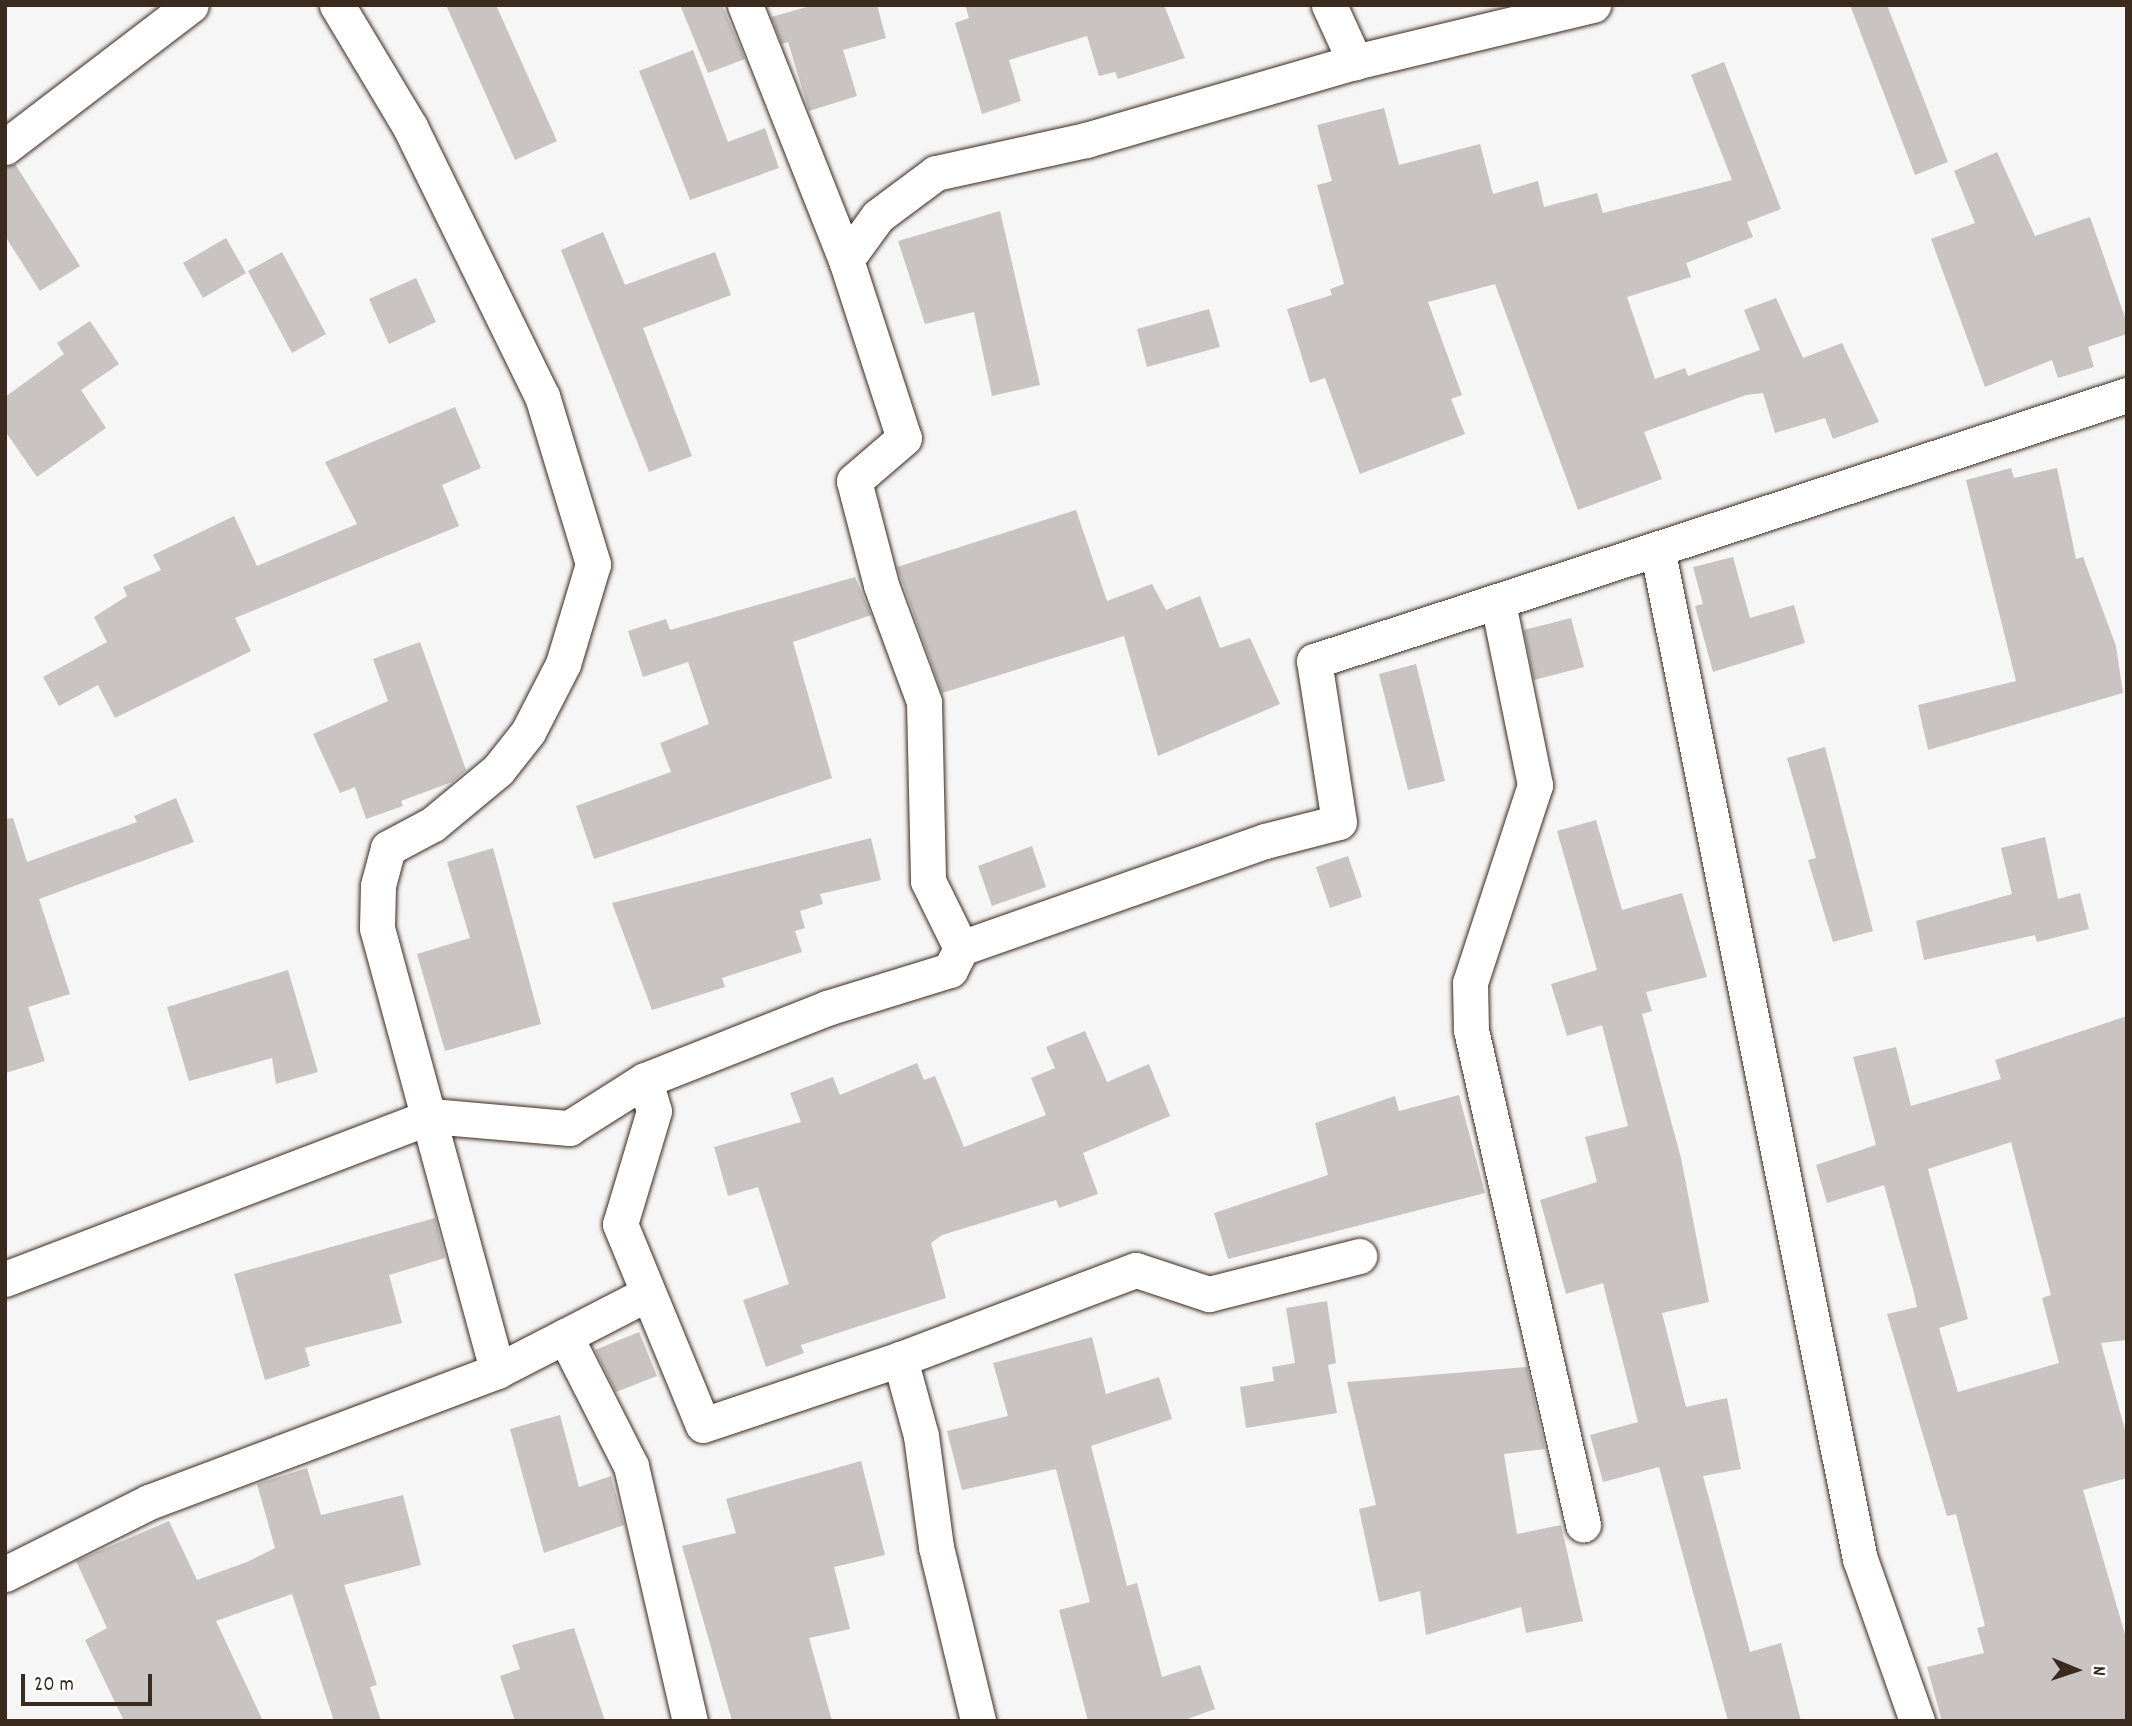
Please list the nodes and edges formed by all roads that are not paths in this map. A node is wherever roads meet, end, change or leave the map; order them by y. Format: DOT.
graph roads {
  1 [pos="191,5"];
  2 [pos="337,5"];
  3 [pos="745,5"];
  4 [pos="1329,5"];
  5 [pos="1593,5"];
  6 [pos="1355,62"];
  7 [pos="5,147"];
  8 [pos="846,260"];
  9 [pos="2127,395"];
  10 [pos="1658,553"];
  11 [pos="1498,603"];
  12 [pos="961,948"];
  13 [pos="645,1080"];
  14 [pos="431,1116"];
  15 [pos="1359,1256"];
  16 [pos="5,1279"];
  17 [pos="647,1294"];
  18 [pos="565,1336"];
  19 [pos="900,1359"];
  20 [pos="497,1371"];
  21 [pos="1583,1524"];
  22 [pos="5,1574"];
  23 [pos="690,1721"];
  24 [pos="978,1721"];
  25 [pos="1917,1721"];
  1 -- 7 [label="street"];
  2 -- 14 [label="street"];
  3 -- 8 [label="street"];
  4 -- 6 [label="street"];
  5 -- 6 [label="street"];
  6 -- 8 [label="street"];
  8 -- 12 [label="street"];
  9 -- 10 [label="street"];
  10 -- 11 [label="street"];
  10 -- 25 [label="street"];
  11 -- 12 [label="street"];
  11 -- 21 [label="street"];
  12 -- 13 [label="street"];
  13 -- 14 [label="street"];
  13 -- 17 [label="street"];
  14 -- 16 [label="street"];
  14 -- 20 [label="street"];
  15 -- 19 [label="street"];
  17 -- 18 [label="street"];
  17 -- 19 [label="street"];
  18 -- 20 [label="street"];
  18 -- 23 [label="street"];
  19 -- 24 [label="street"];
  20 -- 22 [label="street"];
}
